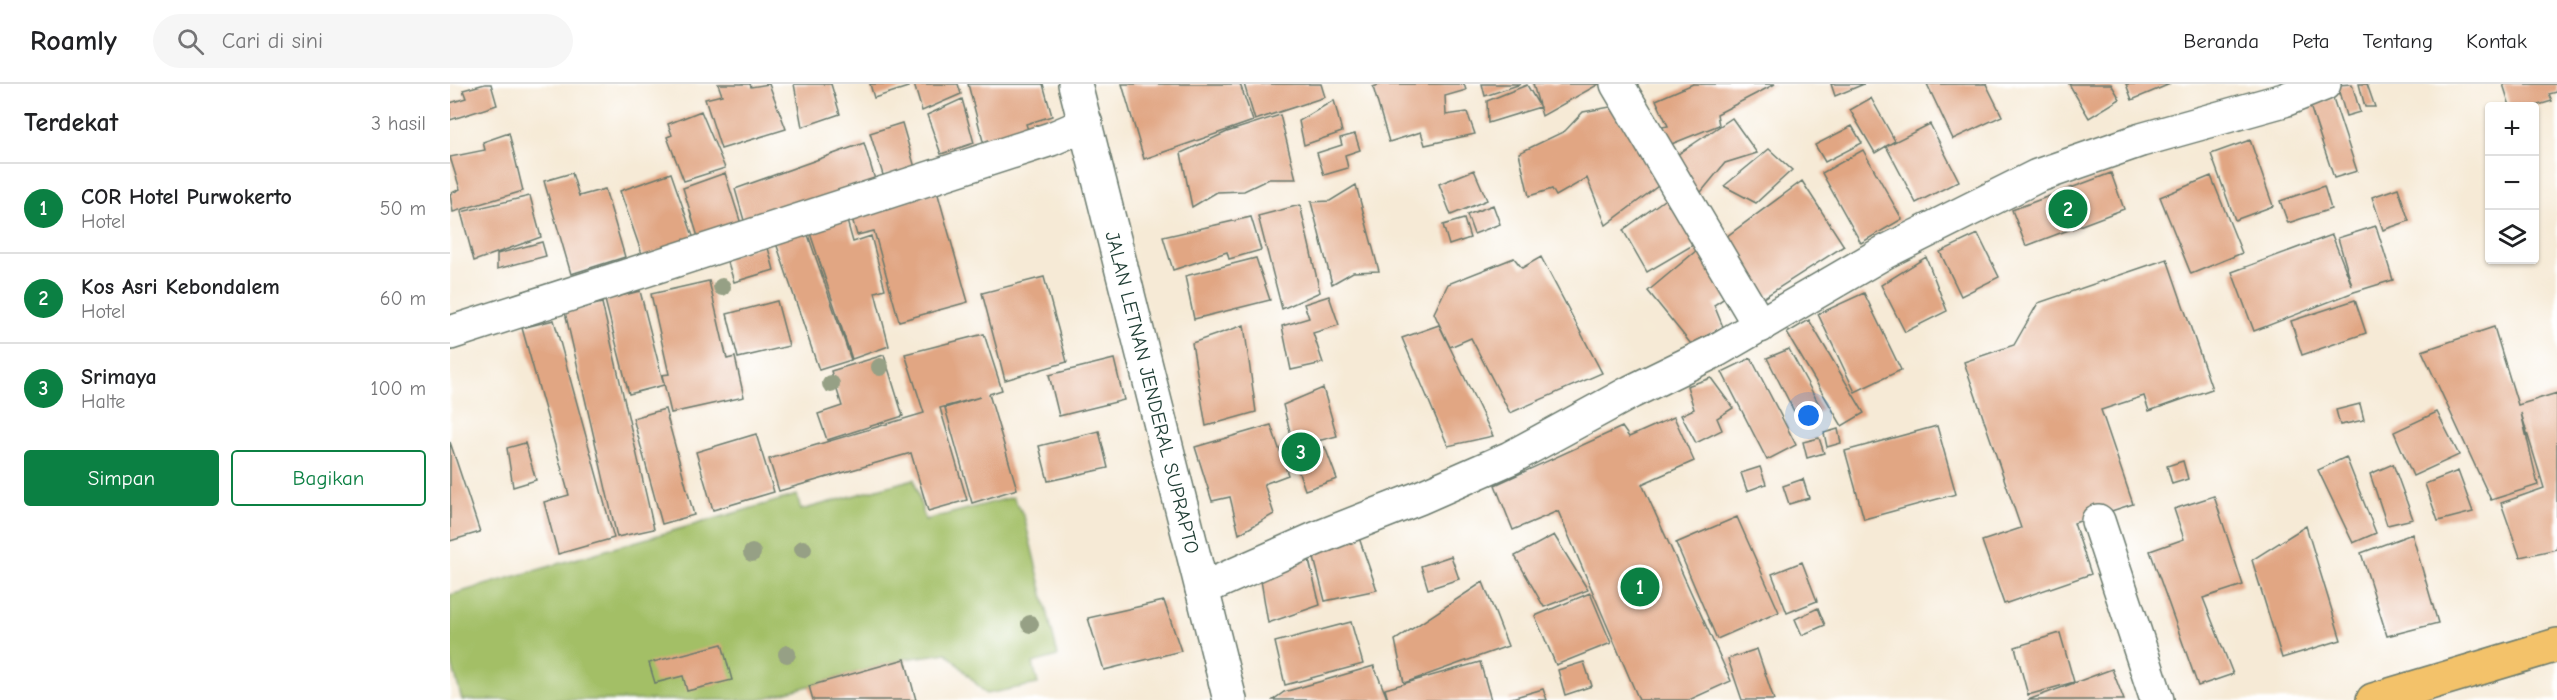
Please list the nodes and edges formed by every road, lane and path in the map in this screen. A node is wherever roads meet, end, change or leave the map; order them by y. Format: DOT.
graph roads {
  1 [pos="1075,84"];
  2 [pos="1617,84"];
  3 [pos="2325,84"];
  4 [pos="1086,124"];
  5 [pos="1760,326"];
  6 [pos="450,333"];
  7 [pos="2098,521"];
  8 [pos="1202,589"];
  9 [pos="2557,645"];
  10 [pos="1230,700"];
  11 [pos="2157,700"];
  12 [pos="2373,700"];
  1 -- 4 [label="street, JALAN LETNAN JENDERAL SUPRAPTO"];
  2 -- 5 [label="street"];
  3 -- 5 [label="street"];
  4 -- 6 [label="street"];
  4 -- 8 [label="street, JALAN LETNAN JENDERAL SUPRAPTO"];
  5 -- 8 [label="street"];
  7 -- 11 [label="street"];
  8 -- 10 [label="street, JALAN LETNAN JENDERAL SUPRAPTO"];
  9 -- 12 [label="main road"];
}
